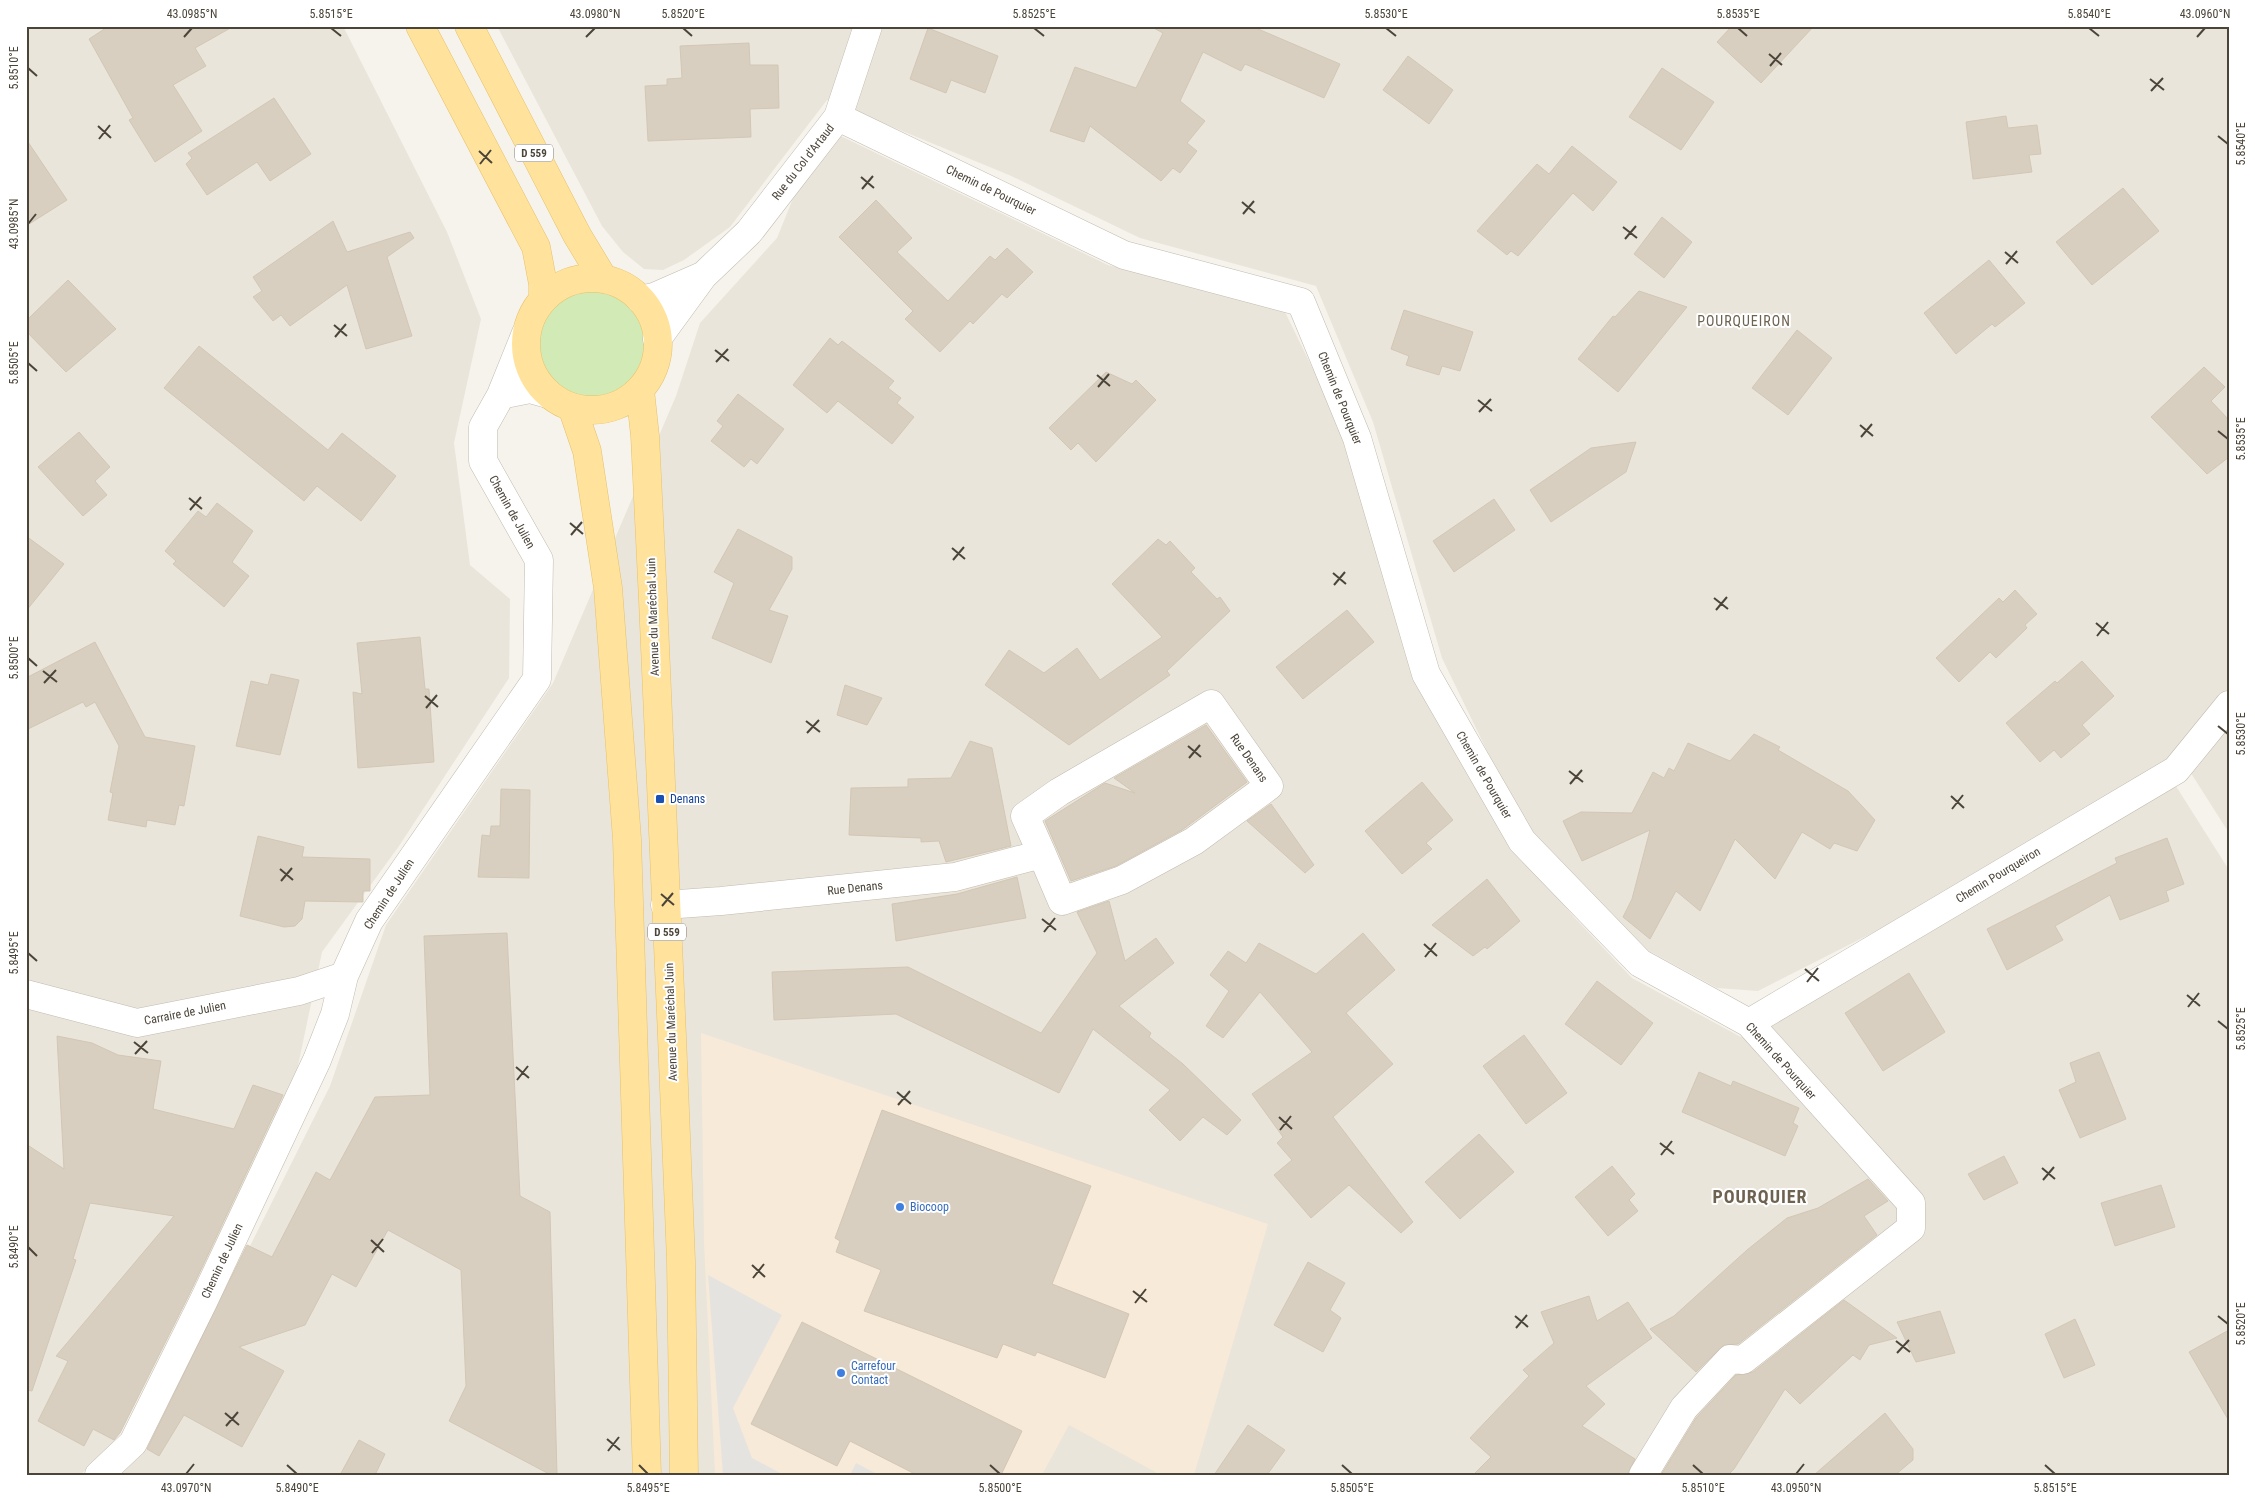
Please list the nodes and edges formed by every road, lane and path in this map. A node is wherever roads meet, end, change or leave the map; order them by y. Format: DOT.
graph roads {
  1 [pos="420,26"];
  2 [pos="469,26"];
  3 [pos="868,26"];
  4 [pos="838,117"];
  5 [pos="703,276"];
  6 [pos="603,278"];
  7 [pos="543,299"];
  8 [pos="641,300"];
  9 [pos="526,333"];
  10 [pos="657,339"];
  11 [pos="640,390"];
  12 [pos="548,394"];
  13 [pos="501,395"];
  14 [pos="572,407"];
  15 [pos="2229,705"];
  16 [pos="1042,854"];
  17 [pos="665,905"];
  18 [pos="344,976"];
  19 [pos="26,994"];
  20 [pos="1749,1023"];
  21 [pos="99,1475"];
  22 [pos="647,1475"];
  23 [pos="684,1475"];
  24 [pos="1642,1475"];
  1 -- 7 [label="main road"];
  2 -- 6 [label="main road, D 559"];
  3 -- 4 [label="street, Rue du Col d'Artaud"];
  4 -- 5 [label="street, Rue du Col d'Artaud"];
  4 -- 20 [label="street, Chemin de Pourquier"];
  5 -- 8 [label="street, Rue du Col d'Artaud"];
  5 -- 10 [label="street, Rue du Col d'Artaud"];
  6 -- 7 [label="main road"];
  6 -- 8 [label="main road"];
  7 -- 9 [label="main road"];
  8 -- 10 [label="main road"];
  9 -- 12 [label="main road"];
  9 -- 13 [label="street, Chemin de Julien"];
  10 -- 11 [label="main road"];
  11 -- 14 [label="main road"];
  11 -- 17 [label="main road, Avenue du Maréchal Juin / D 559"];
  12 -- 13 [label="street"];
  12 -- 14 [label="main road"];
  13 -- 18 [label="street, Chemin de Julien"];
  14 -- 22 [label="main road"];
  15 -- 20 [label="street, Chemin Pourqueiron"];
  16 -- 16 [label="street, Rue Denans"];
  16 -- 17 [label="street, Rue Denans"];
  17 -- 23 [label="main road, Avenue du Maréchal Juin / D 559"];
  18 -- 19 [label="street, Carraire de Julien"];
  18 -- 21 [label="street, Chemin de Julien"];
  20 -- 24 [label="street, Chemin de Pourquier"];
}
